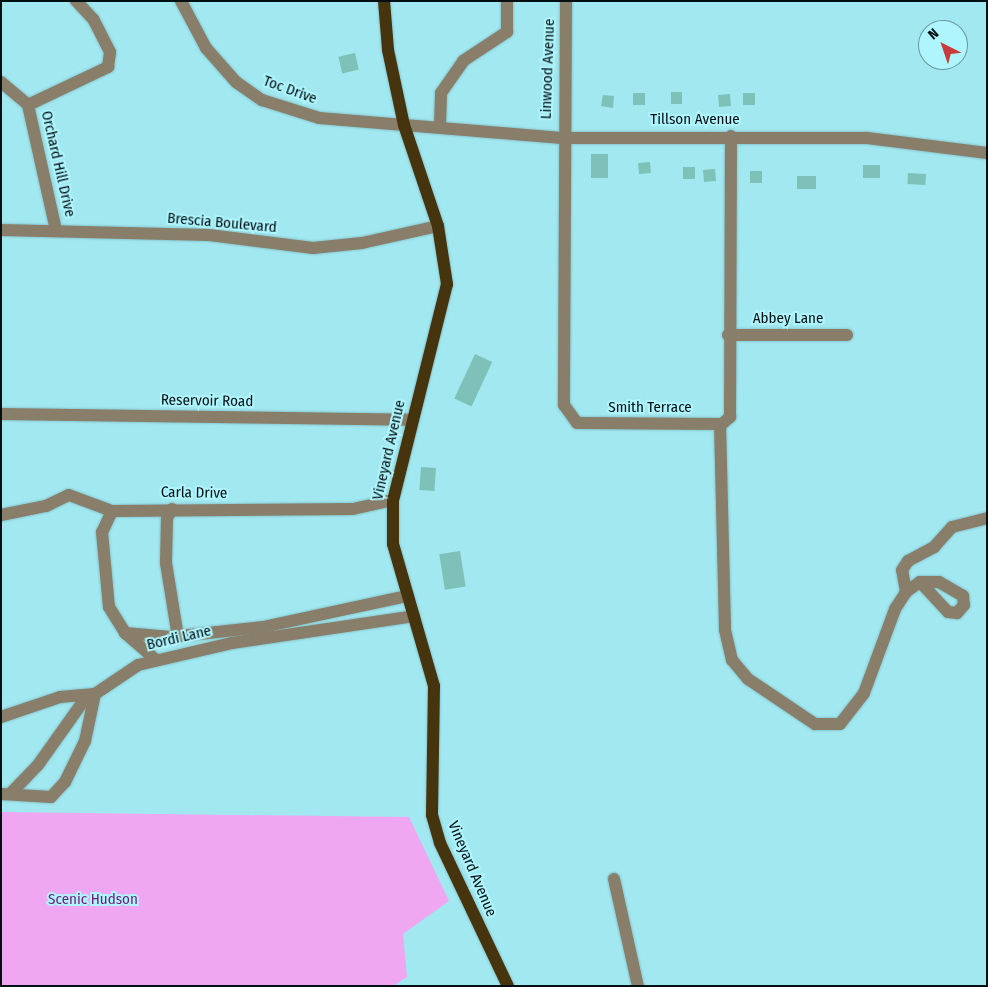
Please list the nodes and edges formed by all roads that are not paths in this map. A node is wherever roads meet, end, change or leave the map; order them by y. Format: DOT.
graph roads {
  1 [pos="76,1"];
  2 [pos="181,1"];
  3 [pos="384,1"];
  4 [pos="507,1"];
  5 [pos="566,1"];
  6 [pos="1,82"];
  7 [pos="28,105"];
  8 [pos="440,124"];
  9 [pos="404,125"];
  10 [pos="731,136"];
  11 [pos="562,138"];
  12 [pos="987,153"];
  13 [pos="438,226"];
  14 [pos="1,230"];
  15 [pos="56,230"];
  16 [pos="728,335"];
  17 [pos="848,335"];
  18 [pos="1,414"];
  19 [pos="412,420"];
  20 [pos="720,424"];
  21 [pos="393,500"];
  22 [pos="172,509"];
  23 [pos="112,511"];
  24 [pos="1,515"];
  25 [pos="987,518"];
  26 [pos="920,582"];
  27 [pos="906,592"];
  28 [pos="408,596"];
  29 [pos="414,616"];
  30 [pos="125,634"];
  31 [pos="178,636"];
  32 [pos="155,659"];
  33 [pos="95,694"];
  34 [pos="1,717"];
  35 [pos="6,794"];
  36 [pos="614,879"];
  37 [pos="508,986"];
  38 [pos="638,986"];
  1 -- 7 [label="street, Orchard Hill Drive"];
  2 -- 9 [label="street, Toc Drive"];
  3 -- 9 [label="main road, Vineyard Avenue"];
  4 -- 8 [label="street"];
  5 -- 11 [label="street, Linwood Avenue"];
  6 -- 7 [label="street, Orchard Hill Drive"];
  7 -- 15 [label="street, Orchard Hill Drive"];
  8 -- 9 [label="street, Tillson Avenue"];
  8 -- 11 [label="street, Tillson Avenue"];
  9 -- 13 [label="main road, Vineyard Avenue"];
  10 -- 11 [label="street, Tillson Avenue"];
  10 -- 12 [label="street, Tillson Avenue"];
  10 -- 16 [label="street"];
  11 -- 20 [label="street, Smith Terrace"];
  13 -- 15 [label="street, Brescia Boulevard"];
  13 -- 19 [label="main road, Vineyard Avenue"];
  14 -- 15 [label="street, Brescia Boulevard"];
  16 -- 17 [label="street, Abbey Lane"];
  16 -- 20 [label="street"];
  18 -- 19 [label="street, Reservoir Road"];
  19 -- 21 [label="main road, Vineyard Avenue"];
  20 -- 27 [label="street"];
  21 -- 22 [label="street, Carla Drive"];
  21 -- 28 [label="main road, Vineyard Avenue"];
  22 -- 23 [label="street, Carla Drive"];
  22 -- 31 [label="street"];
  23 -- 24 [label="street, Carla Drive"];
  23 -- 30 [label="street"];
  25 -- 27 [label="street"];
  26 -- 27 [label="street"];
  28 -- 29 [label="main road, Vineyard Avenue"];
  28 -- 31 [label="street"];
  29 -- 32 [label="street, Bordi Lane"];
  29 -- 37 [label="main road, Vineyard Avenue"];
  30 -- 31 [label="street"];
  30 -- 32 [label="street"];
  32 -- 33 [label="street, Bordi Lane"];
  33 -- 34 [label="street"];
  33 -- 35 [label="street"];
  33 -- 35 [label="street"];
  36 -- 38 [label="street"];
}
